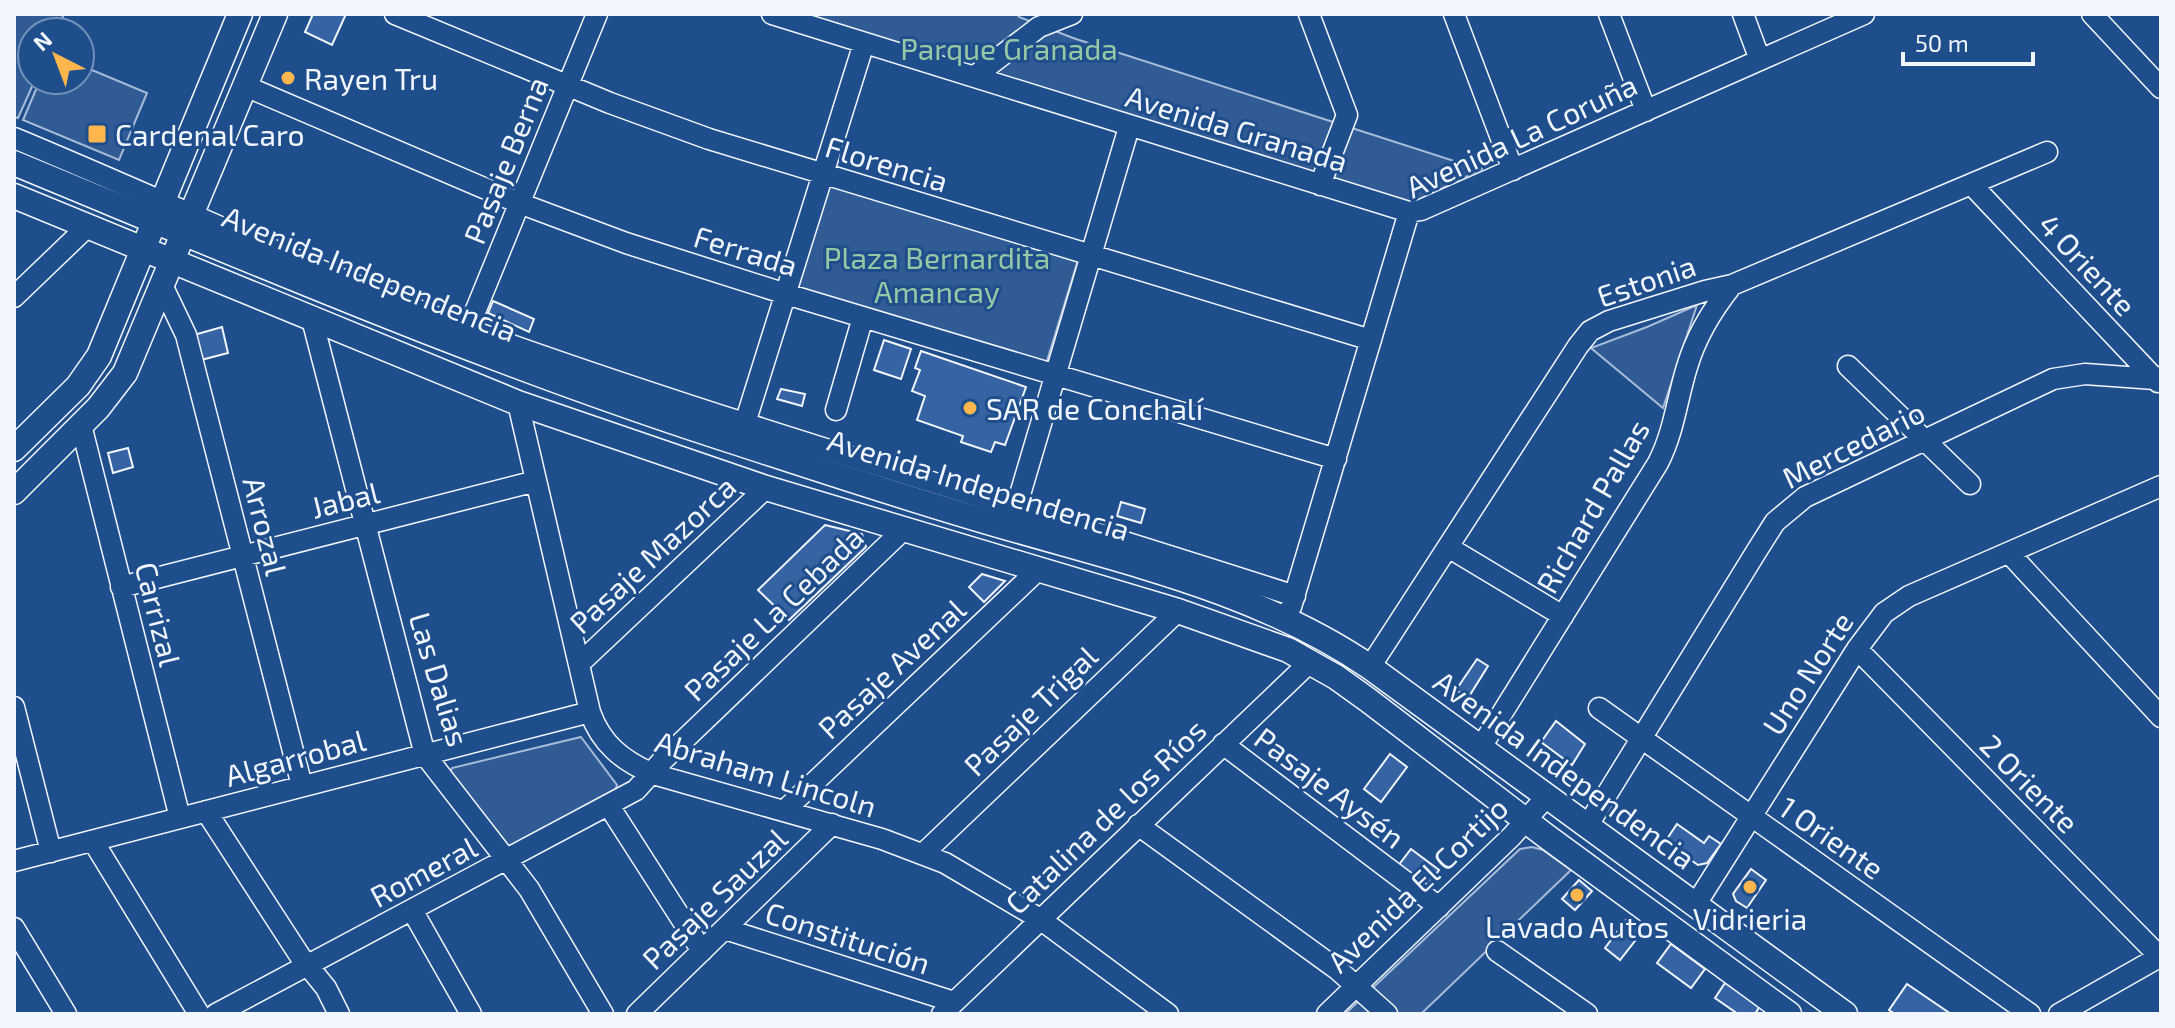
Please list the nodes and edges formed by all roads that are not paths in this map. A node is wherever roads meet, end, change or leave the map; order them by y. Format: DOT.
graph roads {
  1 [pos="240,14"];
  2 [pos="275,14"];
  3 [pos="395,14"];
  4 [pos="597,14"];
  5 [pos="772,14"];
  6 [pos="1072,14"];
  7 [pos="1309,14"];
  8 [pos="1454,14"];
  9 [pos="1609,14"];
  10 [pos="1743,14"];
  11 [pos="1864,14"];
  12 [pos="2092,14"];
  13 [pos="1036,20"];
  14 [pos="864,43"];
  15 [pos="226,47"];
  16 [pos="256,59"];
  17 [pos="1760,60"];
  18 [pos="975,76"];
  19 [pos="245,86"];
  20 [pos="567,86"];
  21 [pos="2161,88"];
  22 [pos="1646,111"];
  23 [pos="1129,127"];
  24 [pos="14,138"];
  25 [pos="2047,152"];
  26 [pos="14,163"];
  27 [pos="1513,170"];
  28 [pos="823,175"];
  29 [pos="1971,184"];
  30 [pos="1320,185"];
  31 [pos="14,196"];
  32 [pos="519,203"];
  33 [pos="160,212"];
  34 [pos="1409,212"];
  35 [pos="188,223"];
  36 [pos="88,226"];
  37 [pos="144,250"];
  38 [pos="1092,256"];
  39 [pos="172,262"];
  40 [pos="162,285"];
  41 [pos="1732,285"];
  42 [pos="786,294"];
  43 [pos="14,297"];
  44 [pos="863,317"];
  45 [pos="312,319"];
  46 [pos="468,329"];
  47 [pos="1371,340"];
  48 [pos="1848,366"];
  49 [pos="1056,375"];
  50 [pos="2159,380"];
  51 [pos="518,403"];
  52 [pos="836,410"];
  53 [pos="81,425"];
  54 [pos="742,433"];
  55 [pos="1924,440"];
  56 [pos="14,449"];
  57 [pos="1336,459"];
  58 [pos="536,481"];
  59 [pos="1970,484"];
  60 [pos="2161,486"];
  61 [pos="766,488"];
  62 [pos="14,492"];
  63 [pos="1016,508"];
  64 [pos="365,525"];
  65 [pos="902,531"];
  66 [pos="1448,547"];
  67 [pos="2009,553"];
  68 [pos="243,556"];
  69 [pos="1038,570"];
  70 [pos="121,587"];
  71 [pos="1291,607"];
  72 [pos="1178,611"];
  73 [pos="1563,616"];
  74 [pos="1857,649"];
  75 [pos="1310,662"];
  76 [pos="579,664"];
  77 [pos="1370,667"];
  78 [pos="14,707"];
  79 [pos="1599,708"];
  80 [pos="590,712"];
  81 [pos="2161,717"];
  82 [pos="1641,738"];
  83 [pos="1223,744"];
  84 [pos="1481,747"];
  85 [pos="425,755"];
  86 [pos="653,774"];
  87 [pos="302,786"];
  88 [pos="1547,796"];
  89 [pos="609,806"];
  90 [pos="785,810"];
  91 [pos="206,811"];
  92 [pos="1752,816"];
  93 [pos="180,818"];
  94 [pos="1526,820"];
  95 [pos="832,824"];
  96 [pos="1138,825"];
  97 [pos="1588,825"];
  98 [pos="93,841"];
  99 [pos="51,852"];
  100 [pos="924,853"];
  101 [pos="507,860"];
  102 [pos="14,861"];
  103 [pos="1696,904"];
  104 [pos="1439,907"];
  105 [pos="412,910"];
  106 [pos="1040,919"];
  107 [pos="14,928"];
  108 [pos="725,929"];
  109 [pos="702,951"];
  110 [pos="1497,951"];
  111 [pos="2160,957"];
  112 [pos="309,965"];
  113 [pos="1356,987"];
  114 [pos="948,1008"];
  115 [pos="1782,1012"];
  116 [pos="66,1014"];
  117 [pos="199,1014"];
  118 [pos="216,1014"];
  119 [pos="339,1014"];
  120 [pos="471,1014"];
  121 [pos="603,1014"];
  122 [pos="637,1014"];
  123 [pos="1168,1014"];
  124 [pos="1327,1014"];
  125 [pos="1387,1014"];
  126 [pos="1587,1014"];
  127 [pos="1845,1014"];
  128 [pos="2030,1014"];
  129 [pos="2059,1014"];
  1 -- 15 [label="main road"];
  2 -- 16 [label="main road"];
  3 -- 20 [label="street, Florencia"];
  4 -- 20 [label="street, Pasaje Berna"];
  5 -- 14 [label="street, Avenida Granada"];
  6 -- 13 [label="street"];
  7 -- 30 [label="street"];
  8 -- 27 [label="street"];
  9 -- 22 [label="street"];
  10 -- 17 [label="street"];
  11 -- 17 [label="street, Avenida La Coruña"];
  12 -- 21 [label="street"];
  13 -- 18 [label="street"];
  14 -- 18 [label="street, Avenida Granada"];
  14 -- 28 [label="street"];
  15 -- 16 [label="main road"];
  15 -- 33 [label="main road"];
  16 -- 19 [label="main road"];
  17 -- 22 [label="street, Avenida La Coruña"];
  18 -- 23 [label="street, Avenida Granada"];
  19 -- 32 [label="street, Ferrada"];
  19 -- 35 [label="main road"];
  20 -- 28 [label="street, Florencia"];
  20 -- 32 [label="street, Pasaje Berna"];
  22 -- 27 [label="street, Avenida La Coruña"];
  23 -- 30 [label="street, Avenida Granada"];
  23 -- 38 [label="street"];
  24 -- 33 [label="street, Avenida Independencia"];
  25 -- 29 [label="street, Estonia"];
  26 -- 33 [label="main road, Avenida Independencia"];
  27 -- 34 [label="street, Avenida La Coruña"];
  28 -- 38 [label="street, Florencia"];
  28 -- 42 [label="street"];
  29 -- 41 [label="street, Estonia"];
  29 -- 50 [label="street, 4 Oriente"];
  30 -- 34 [label="street, Avenida Granada"];
  31 -- 36 [label="main road, Avenida Independencia"];
  32 -- 42 [label="street, Ferrada"];
  32 -- 46 [label="street, Pasaje Berna"];
  33 -- 35 [label="main road, Avenida Independencia"];
  33 -- 37 [label="main road"];
  34 -- 47 [label="street, Avenida La Coruña"];
  35 -- 39 [label="main road"];
  35 -- 46 [label="street, Avenida Independencia"];
  35 -- 54 [label="main road, Avenida Independencia"];
  36 -- 37 [label="main road, Avenida Independencia"];
  36 -- 43 [label="street"];
  37 -- 39 [label="main road, Avenida Independencia"];
  37 -- 56 [label="main road"];
  38 -- 47 [label="street, Florencia"];
  38 -- 49 [label="street"];
  39 -- 40 [label="main road"];
  39 -- 45 [label="main road, Avenida Independencia"];
  40 -- 53 [label="main road"];
  40 -- 68 [label="street, Arrozal"];
  41 -- 66 [label="street, Estonia"];
  41 -- 73 [label="street, Richard Pallas"];
  42 -- 44 [label="street, Ferrada"];
  42 -- 54 [label="street"];
  44 -- 49 [label="street, Ferrada"];
  44 -- 52 [label="street"];
  45 -- 51 [label="main road, Avenida Independencia"];
  45 -- 64 [label="street, Las Dalias"];
  46 -- 54 [label="street, Avenida Independencia"];
  47 -- 57 [label="street, Avenida La Coruña"];
  48 -- 55 [label="street"];
  49 -- 57 [label="street, Ferrada"];
  49 -- 63 [label="street"];
  50 -- 55 [label="street, Mercedario"];
  51 -- 58 [label="street, Abraham Lincoln"];
  51 -- 61 [label="main road, Avenida Independencia"];
  53 -- 62 [label="main road"];
  53 -- 70 [label="street, Carrizal"];
  54 -- 63 [label="street, Avenida Independencia"];
  54 -- 71 [label="main road, Avenida Independencia"];
  55 -- 59 [label="street"];
  55 -- 82 [label="street, Mercedario"];
  57 -- 71 [label="street, Avenida La Coruña"];
  58 -- 64 [label="street, Jabal"];
  58 -- 76 [label="street, Abraham Lincoln"];
  60 -- 67 [label="street, Uno Norte"];
  61 -- 65 [label="main road, Avenida Independencia"];
  61 -- 76 [label="street, Pasaje Mazorca"];
  63 -- 71 [label="street, Avenida Independencia"];
  64 -- 68 [label="street, Jabal"];
  64 -- 85 [label="street, Las Dalias"];
  65 -- 69 [label="main road, Avenida Independencia"];
  65 -- 86 [label="street, Pasaje La Cebada"];
  66 -- 73 [label="street"];
  66 -- 77 [label="street, Estonia"];
  67 -- 74 [label="street, Uno Norte"];
  67 -- 81 [label="street"];
  68 -- 70 [label="street, Jabal"];
  68 -- 87 [label="street, Arrozal"];
  69 -- 72 [label="main road, Avenida Independencia"];
  69 -- 90 [label="street, Pasaje Avenal"];
  70 -- 93 [label="street, Carrizal"];
  71 -- 77 [label="main road, Avenida Independencia"];
  72 -- 75 [label="main road, Avenida Independencia"];
  72 -- 100 [label="street, Pasaje Trigal"];
  73 -- 84 [label="street, Richard Pallas"];
  74 -- 92 [label="street, Uno Norte"];
  74 -- 111 [label="street, 2 Oriente"];
  75 -- 83 [label="street, Catalina de los Ríos"];
  75 -- 94 [label="main road, Avenida Independencia"];
  76 -- 80 [label="street, Abraham Lincoln"];
  77 -- 84 [label="main road, Avenida Independencia"];
  78 -- 99 [label="street"];
  79 -- 82 [label="street, 1 Oriente"];
  80 -- 85 [label="street, Algarrobal"];
  80 -- 86 [label="street, Abraham Lincoln"];
  82 -- 92 [label="street, 1 Oriente"];
  82 -- 97 [label="street, Mercedario"];
  83 -- 96 [label="street, Catalina de los Ríos"];
  83 -- 104 [label="street, Pasaje Aysén"];
  84 -- 88 [label="main road, Avenida Independencia"];
  85 -- 87 [label="street, Algarrobal"];
  85 -- 101 [label="street, Las Dalias"];
  86 -- 89 [label="street, Romeral"];
  86 -- 90 [label="street, Abraham Lincoln"];
  87 -- 91 [label="street, Algarrobal"];
  88 -- 94 [label="street, Avenida El Cortijo"];
  88 -- 97 [label="main road, Avenida Independencia"];
  89 -- 101 [label="street, Romeral"];
  89 -- 109 [label="street"];
  90 -- 95 [label="street, Abraham Lincoln"];
  91 -- 93 [label="street, Algarrobal"];
  91 -- 112 [label="street"];
  92 -- 103 [label="street, Uno Norte"];
  92 -- 128 [label="street, 1 Oriente"];
  93 -- 98 [label="street, Algarrobal"];
  94 -- 104 [label="street, Avenida El Cortijo"];
  94 -- 115 [label="main road, Avenida Independencia"];
  95 -- 100 [label="street, Abraham Lincoln"];
  95 -- 108 [label="street, Pasaje Sauzal"];
  96 -- 106 [label="street, Catalina de los Ríos"];
  96 -- 113 [label="street"];
  97 -- 103 [label="main road, Avenida Independencia"];
  98 -- 99 [label="street, Algarrobal"];
  98 -- 117 [label="street"];
  99 -- 102 [label="street, Algarrobal"];
  100 -- 106 [label="street, Abraham Lincoln"];
  101 -- 105 [label="street, Romeral"];
  101 -- 121 [label="street, Las Dalias"];
  103 -- 127 [label="main road, Avenida Independencia"];
  104 -- 113 [label="street, Avenida El Cortijo"];
  105 -- 112 [label="street, Romeral"];
  105 -- 120 [label="street"];
  106 -- 114 [label="street, Catalina de los Ríos"];
  106 -- 123 [label="street, Abraham Lincoln"];
  107 -- 116 [label="street"];
  108 -- 109 [label="street, Pasaje Sauzal"];
  108 -- 114 [label="street, Constitución"];
  109 -- 122 [label="street, Pasaje Sauzal"];
  110 -- 126 [label="street"];
  111 -- 129 [label="street"];
  112 -- 118 [label="street, Romeral"];
  112 -- 119 [label="street"];
  113 -- 124 [label="street, Avenida El Cortijo"];
  113 -- 125 [label="street"];
}
